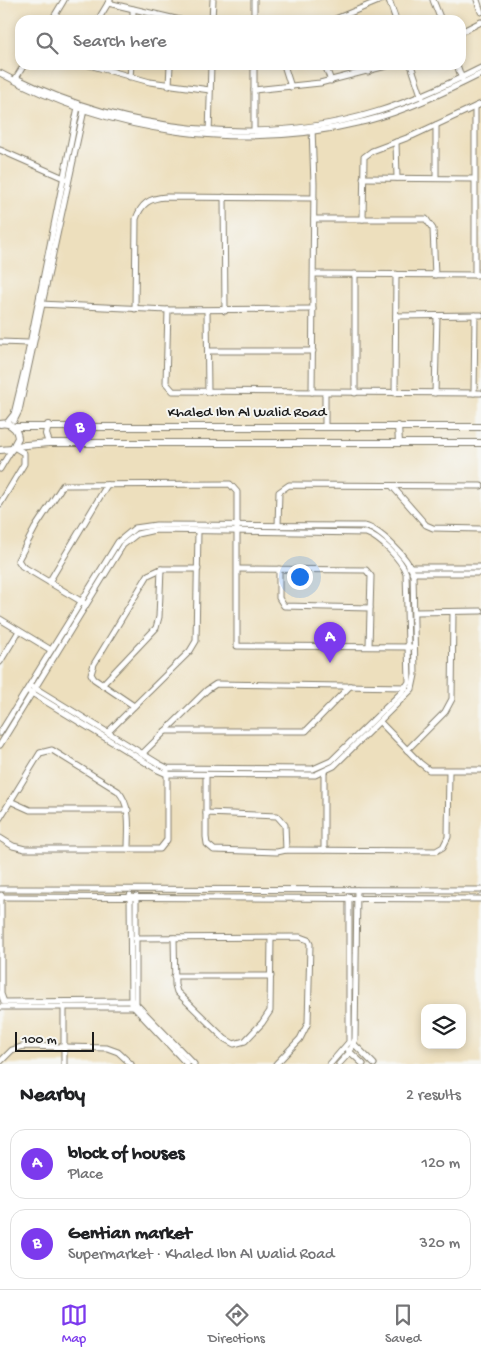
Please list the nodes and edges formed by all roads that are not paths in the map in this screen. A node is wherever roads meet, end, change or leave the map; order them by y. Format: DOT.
graph roads {
  1 [pos="64,0"];
  2 [pos="213,0"];
  3 [pos="254,0"];
  4 [pos="381,0"];
  5 [pos="389,0"];
  6 [pos="433,0"];
  7 [pos="477,0"];
  8 [pos="109,1"];
  9 [pos="133,9"];
  10 [pos="481,12"];
  11 [pos="352,13"];
  12 [pos="55,15"];
  13 [pos="101,15"];
  14 [pos="132,15"];
  15 [pos="157,15"];
  16 [pos="212,15"];
  17 [pos="254,15"];
  18 [pos="347,15"];
  19 [pos="394,15"];
  20 [pos="438,15"];
  21 [pos="481,22"];
  22 [pos="466,30"];
  23 [pos="481,68"];
  24 [pos="0,69"];
  25 [pos="21,70"];
  26 [pos="105,70"];
  27 [pos="131,70"];
  28 [pos="170,70"];
  29 [pos="211,70"];
  30 [pos="254,70"];
  31 [pos="286,70"];
  32 [pos="326,70"];
  33 [pos="374,70"];
  34 [pos="413,70"];
  35 [pos="459,70"];
  36 [pos="368,72"];
  37 [pos="0,73"];
  38 [pos="481,74"];
  39 [pos="16,78"];
  40 [pos="130,78"];
  41 [pos="462,80"];
  42 [pos="330,82"];
  43 [pos="169,86"];
  44 [pos="291,87"];
  45 [pos="210,90"];
  46 [pos="254,90"];
  47 [pos="422,98"];
  48 [pos="481,104"];
  49 [pos="78,107"];
  50 [pos="475,107"];
  51 [pos="84,109"];
  52 [pos="436,126"];
  53 [pos="312,128"];
  54 [pos="254,130"];
  55 [pos="209,134"];
  56 [pos="396,142"];
  57 [pos="0,150"];
  58 [pos="63,178"];
  59 [pos="363,178"];
  60 [pos="397,178"];
  61 [pos="436,178"];
  62 [pos="474,179"];
  63 [pos="69,180"];
  64 [pos="224,198"];
  65 [pos="314,198"];
  66 [pos="314,219"];
  67 [pos="363,219"];
  68 [pos="478,233"];
  69 [pos="314,274"];
  70 [pos="356,274"];
  71 [pos="396,274"];
  72 [pos="435,274"];
  73 [pos="478,275"];
  74 [pos="40,304"];
  75 [pos="135,309"];
  76 [pos="313,309"];
  77 [pos="168,310"];
  78 [pos="207,311"];
  79 [pos="225,311"];
  80 [pos="478,315"];
  81 [pos="396,316"];
  82 [pos="437,316"];
  83 [pos="0,342"];
  84 [pos="29,343"];
  85 [pos="208,351"];
  86 [pos="313,351"];
  87 [pos="208,392"];
  88 [pos="312,392"];
  89 [pos="325,392"];
  90 [pos="356,393"];
  91 [pos="395,393"];
  92 [pos="436,393"];
  93 [pos="474,393"];
  94 [pos="481,393"];
  95 [pos="8,425"];
  96 [pos="48,425"];
  97 [pos="325,425"];
  98 [pos="398,426"];
  99 [pos="481,426"];
  100 [pos="49,443"];
  101 [pos="399,443"];
  102 [pos="481,443"];
  103 [pos="14,447"];
  104 [pos="0,450"];
  105 [pos="0,469"];
  106 [pos="107,484"];
  107 [pos="392,486"];
  108 [pos="481,486"];
  109 [pos="0,504"];
  110 [pos="278,526"];
  111 [pos="238,528"];
  112 [pos="265,528"];
  113 [pos="481,529"];
  114 [pos="198,530"];
  115 [pos="481,567"];
  116 [pos="161,569"];
  117 [pos="198,569"];
  118 [pos="238,569"];
  119 [pos="280,569"];
  120 [pos="405,570"];
  121 [pos="412,570"];
  122 [pos="481,573"];
  123 [pos="49,582"];
  124 [pos="84,603"];
  125 [pos="370,608"];
  126 [pos="481,611"];
  127 [pos="415,612"];
  128 [pos="453,612"];
  129 [pos="0,619"];
  130 [pos="19,631"];
  131 [pos="370,646"];
  132 [pos="412,647"];
  133 [pos="51,650"];
  134 [pos="0,662"];
  135 [pos="102,685"];
  136 [pos="350,686"];
  137 [pos="406,687"];
  138 [pos="31,689"];
  139 [pos="134,706"];
  140 [pos="380,722"];
  141 [pos="166,731"];
  142 [pos="108,732"];
  143 [pos="0,734"];
  144 [pos="0,745"];
  145 [pos="350,747"];
  146 [pos="407,750"];
  147 [pos="142,754"];
  148 [pos="481,770"];
  149 [pos="167,771"];
  150 [pos="449,771"];
  151 [pos="324,772"];
  152 [pos="206,775"];
  153 [pos="10,801"];
  154 [pos="128,810"];
  155 [pos="206,813"];
  156 [pos="0,818"];
  157 [pos="0,838"];
  158 [pos="128,850"];
  159 [pos="286,850"];
  160 [pos="324,850"];
  161 [pos="1,889"];
  162 [pos="92,890"];
  163 [pos="133,890"];
  164 [pos="250,890"];
  165 [pos="349,890"];
  166 [pos="357,890"];
  167 [pos="481,890"];
  168 [pos="0,897"];
  169 [pos="93,897"];
  170 [pos="133,897"];
  171 [pos="250,898"];
  172 [pos="349,898"];
  173 [pos="357,898"];
  174 [pos="481,899"];
  175 [pos="271,937"];
  176 [pos="174,938"];
  177 [pos="133,940"];
  178 [pos="174,976"];
  179 [pos="271,976"];
  180 [pos="1,1003"];
  181 [pos="134,1004"];
  182 [pos="64,1008"];
  183 [pos="349,1039"];
  184 [pos="354,1044"];
  185 [pos="64,1047"];
  186 [pos="348,1050"];
  187 [pos="0,1062"];
  188 [pos="129,1063"];
  189 [pos="64,1064"];
  190 [pos="187,1064"];
  191 [pos="194,1064"];
  192 [pos="276,1064"];
  193 [pos="330,1064"];
  194 [pos="339,1064"];
  195 [pos="363,1064"];
  196 [pos="374,1064"];
  1 -- 12 [label="street"];
  2 -- 16 [label="street"];
  3 -- 17 [label="street"];
  4 -- 11 [label="street"];
  5 -- 19 [label="street"];
  6 -- 20 [label="street"];
  7 -- 10 [label="street"];
  8 -- 9 [label="street"];
  8 -- 13 [label="street"];
  9 -- 14 [label="street"];
  9 -- 15 [label="street"];
  11 -- 18 [label="street"];
  21 -- 22 [label="street"];
  23 -- 41 [label="street"];
  24 -- 39 [label="street"];
  25 -- 39 [label="street"];
  26 -- 40 [label="street"];
  27 -- 40 [label="street"];
  28 -- 43 [label="street"];
  29 -- 45 [label="street"];
  30 -- 46 [label="street"];
  31 -- 44 [label="street"];
  32 -- 42 [label="street"];
  33 -- 36 [label="street"];
  34 -- 47 [label="street"];
  35 -- 41 [label="street"];
  36 -- 42 [label="street"];
  37 -- 49 [label="street"];
  38 -- 41 [label="street"];
  39 -- 49 [label="street"];
  40 -- 43 [label="street"];
  41 -- 47 [label="street"];
  42 -- 44 [label="street"];
  43 -- 45 [label="street"];
  44 -- 46 [label="street"];
  45 -- 55 [label="street"];
  46 -- 54 [label="street"];
  47 -- 53 [label="street"];
  48 -- 50 [label="street"];
  49 -- 51 [label="street"];
  49 -- 58 [label="street"];
  50 -- 52 [label="street"];
  50 -- 62 [label="street"];
  51 -- 55 [label="street"];
  51 -- 63 [label="street"];
  52 -- 56 [label="street"];
  52 -- 61 [label="street"];
  53 -- 54 [label="street"];
  53 -- 55 [label="street"];
  53 -- 65 [label="street"];
  54 -- 55 [label="street"];
  56 -- 59 [label="street"];
  56 -- 60 [label="street"];
  57 -- 58 [label="street"];
  58 -- 63 [label="street"];
  58 -- 74 [label="street"];
  59 -- 60 [label="street"];
  59 -- 67 [label="street"];
  60 -- 61 [label="street"];
  61 -- 62 [label="street"];
  62 -- 68 [label="street"];
  63 -- 74 [label="street"];
  64 -- 65 [label="street"];
  64 -- 75 [label="street"];
  64 -- 79 [label="street"];
  65 -- 66 [label="street"];
  66 -- 67 [label="street"];
  66 -- 69 [label="street"];
  67 -- 72 [label="street"];
  68 -- 73 [label="street"];
  69 -- 70 [label="street"];
  69 -- 76 [label="street"];
  70 -- 71 [label="street"];
  70 -- 90 [label="street"];
  71 -- 72 [label="street"];
  71 -- 81 [label="street"];
  72 -- 73 [label="street"];
  74 -- 75 [label="street"];
  74 -- 84 [label="street"];
  74 -- 95 [label="street"];
  75 -- 77 [label="street"];
  76 -- 79 [label="street"];
  76 -- 86 [label="street"];
  77 -- 78 [label="street"];
  77 -- 87 [label="street"];
  78 -- 79 [label="street"];
  78 -- 85 [label="street"];
  80 -- 82 [label="street"];
  80 -- 93 [label="street"];
  81 -- 82 [label="street"];
  81 -- 91 [label="street"];
  82 -- 92 [label="street"];
  83 -- 84 [label="street"];
  84 -- 95 [label="street"];
  85 -- 86 [label="street"];
  85 -- 87 [label="street"];
  86 -- 88 [label="street"];
  87 -- 88 [label="street"];
  88 -- 89 [label="street"];
  89 -- 90 [label="street"];
  89 -- 97 [label="street"];
  90 -- 91 [label="street"];
  91 -- 92 [label="street"];
  92 -- 93 [label="street"];
  93 -- 94 [label="street"];
  95 -- 96 [label="street, Khaled Ibn Al Walid Road"];
  95 -- 103 [label="street"];
  96 -- 97 [label="street, Khaled Ibn Al Walid Road"];
  96 -- 100 [label="street"];
  97 -- 98 [label="street, Khaled Ibn Al Walid Road"];
  98 -- 99 [label="street, Khaled Ibn Al Walid Road"];
  98 -- 101 [label="street"];
  100 -- 101 [label="street, Khaled Ibn Al Walid Road"];
  100 -- 103 [label="street, Khaled Ibn Al Walid Road"];
  101 -- 102 [label="street, Khaled Ibn Al Walid Road"];
  103 -- 104 [label="street, Khaled Ibn Al Walid Road"];
  103 -- 105 [label="street"];
  103 -- 109 [label="street"];
  106 -- 111 [label="street"];
  106 -- 123 [label="street"];
  106 -- 123 [label="street"];
  107 -- 108 [label="street"];
  107 -- 110 [label="street"];
  107 -- 113 [label="street"];
  110 -- 112 [label="street"];
  110 -- 121 [label="street"];
  111 -- 112 [label="street"];
  111 -- 114 [label="street"];
  111 -- 118 [label="street"];
  111 -- 124 [label="street"];
  112 -- 120 [label="street"];
  114 -- 117 [label="street"];
  114 -- 124 [label="street"];
  115 -- 121 [label="street"];
  116 -- 117 [label="street"];
  116 -- 135 [label="street"];
  116 -- 135 [label="street"];
  117 -- 139 [label="street"];
  118 -- 119 [label="street"];
  118 -- 131 [label="street"];
  119 -- 125 [label="street"];
  119 -- 125 [label="street"];
  120 -- 121 [label="street"];
  120 -- 132 [label="street"];
  121 -- 122 [label="street"];
  121 -- 127 [label="street"];
  123 -- 124 [label="street"];
  124 -- 133 [label="street"];
  124 -- 138 [label="street"];
  125 -- 131 [label="street"];
  126 -- 128 [label="street"];
  127 -- 128 [label="street"];
  127 -- 132 [label="street"];
  128 -- 146 [label="street"];
  129 -- 130 [label="street"];
  130 -- 133 [label="street"];
  130 -- 134 [label="street"];
  131 -- 132 [label="street"];
  132 -- 137 [label="street"];
  132 -- 140 [label="street"];
  133 -- 138 [label="street"];
  135 -- 139 [label="street"];
  136 -- 137 [label="street"];
  136 -- 141 [label="street"];
  136 -- 141 [label="street"];
  137 -- 145 [label="street"];
  138 -- 142 [label="street"];
  138 -- 143 [label="street"];
  138 -- 144 [label="street"];
  138 -- 149 [label="street"];
  139 -- 142 [label="street"];
  140 -- 145 [label="street"];
  140 -- 146 [label="street"];
  141 -- 147 [label="street"];
  142 -- 147 [label="street"];
  145 -- 149 [label="street"];
  145 -- 151 [label="street"];
  146 -- 150 [label="street"];
  147 -- 149 [label="street"];
  148 -- 150 [label="street"];
  149 -- 152 [label="street"];
  149 -- 158 [label="street"];
  150 -- 160 [label="street"];
  151 -- 152 [label="street"];
  151 -- 160 [label="street"];
  152 -- 155 [label="street"];
  153 -- 154 [label="street"];
  153 -- 154 [label="street"];
  153 -- 156 [label="street"];
  154 -- 158 [label="street"];
  155 -- 159 [label="street"];
  155 -- 159 [label="street"];
  157 -- 158 [label="street"];
  159 -- 160 [label="street"];
  161 -- 162 [label="street"];
  161 -- 168 [label="street"];
  162 -- 163 [label="street"];
  162 -- 169 [label="street"];
  163 -- 164 [label="street"];
  163 -- 170 [label="street"];
  164 -- 165 [label="street"];
  164 -- 171 [label="street"];
  165 -- 166 [label="street"];
  165 -- 172 [label="street"];
  166 -- 167 [label="street"];
  166 -- 173 [label="street"];
  168 -- 169 [label="street"];
  168 -- 180 [label="street"];
  169 -- 170 [label="street"];
  170 -- 171 [label="street"];
  170 -- 177 [label="street"];
  171 -- 172 [label="street"];
  172 -- 173 [label="street"];
  172 -- 183 [label="street"];
  173 -- 174 [label="street"];
  173 -- 184 [label="street"];
  175 -- 176 [label="street"];
  175 -- 179 [label="street"];
  175 -- 192 [label="street"];
  176 -- 177 [label="street"];
  176 -- 178 [label="street"];
  177 -- 181 [label="street"];
  178 -- 179 [label="street"];
  178 -- 179 [label="street"];
  180 -- 181 [label="street"];
  180 -- 182 [label="street"];
  181 -- 182 [label="street"];
  181 -- 190 [label="street"];
  181 -- 191 [label="street"];
  182 -- 185 [label="street"];
  183 -- 184 [label="street"];
  183 -- 186 [label="street"];
  184 -- 186 [label="street"];
  184 -- 196 [label="street"];
  185 -- 187 [label="street"];
  185 -- 188 [label="street"];
  185 -- 189 [label="street"];
  186 -- 193 [label="street"];
  186 -- 194 [label="street"];
  186 -- 195 [label="street"];
}
